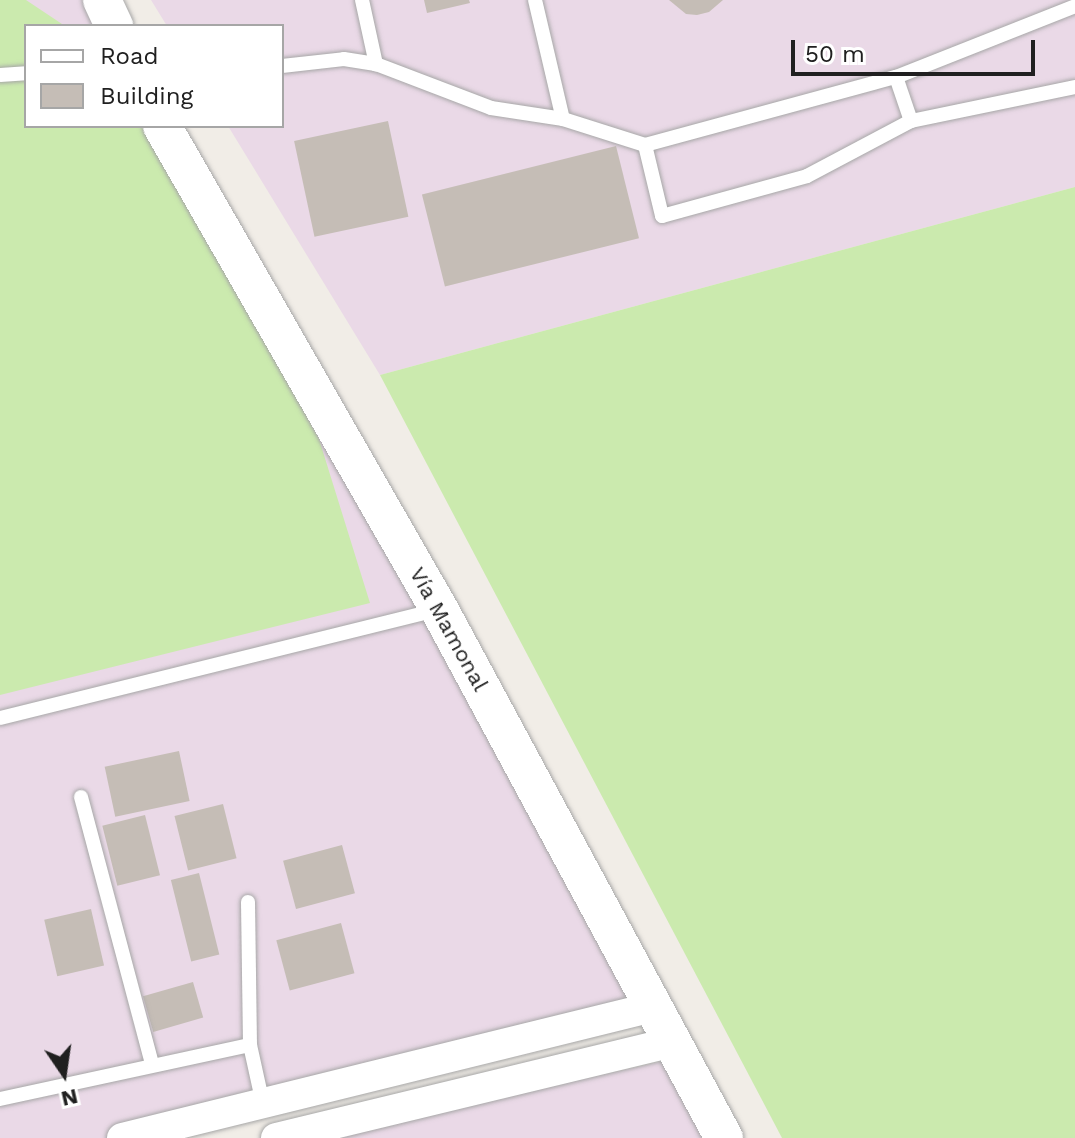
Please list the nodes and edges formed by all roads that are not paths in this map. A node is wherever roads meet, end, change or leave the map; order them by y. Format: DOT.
graph roads {
  1 [pos="102,0"];
  2 [pos="362,0"];
  3 [pos="535,0"];
  4 [pos="1075,6"];
  5 [pos="113,24"];
  6 [pos="376,64"];
  7 [pos="284,66"];
  8 [pos="24,73"];
  9 [pos="0,75"];
  10 [pos="896,77"];
  11 [pos="1075,87"];
  12 [pos="563,119"];
  13 [pos="911,121"];
  14 [pos="163,128"];
  15 [pos="645,145"];
  16 [pos="439,609"];
  17 [pos="0,718"];
  18 [pos="81,797"];
  19 [pos="248,902"];
  20 [pos="653,1007"];
  21 [pos="673,1042"];
  22 [pos="250,1045"];
  23 [pos="152,1064"];
  24 [pos="0,1099"];
  25 [pos="263,1104"];
  26 [pos="122,1138"];
  27 [pos="276,1138"];
  28 [pos="724,1138"];
  1 -- 5 [label="street"];
  2 -- 6 [label="lane"];
  3 -- 12 [label="lane"];
  4 -- 10 [label="lane"];
  6 -- 7 [label="lane"];
  6 -- 12 [label="lane"];
  8 -- 9 [label="lane"];
  10 -- 13 [label="lane"];
  10 -- 15 [label="lane"];
  11 -- 13 [label="lane"];
  12 -- 15 [label="lane"];
  13 -- 15 [label="lane"];
  14 -- 16 [label="street, Vía Mamonal"];
  16 -- 17 [label="lane"];
  16 -- 20 [label="street, Vía Mamonal"];
  18 -- 23 [label="lane"];
  19 -- 22 [label="lane"];
  20 -- 21 [label="street, Vía Mamonal"];
  20 -- 25 [label="street"];
  21 -- 27 [label="street"];
  21 -- 28 [label="street, Vía Mamonal"];
  22 -- 23 [label="lane"];
  22 -- 25 [label="lane"];
  23 -- 24 [label="lane"];
  25 -- 26 [label="street"];
}
